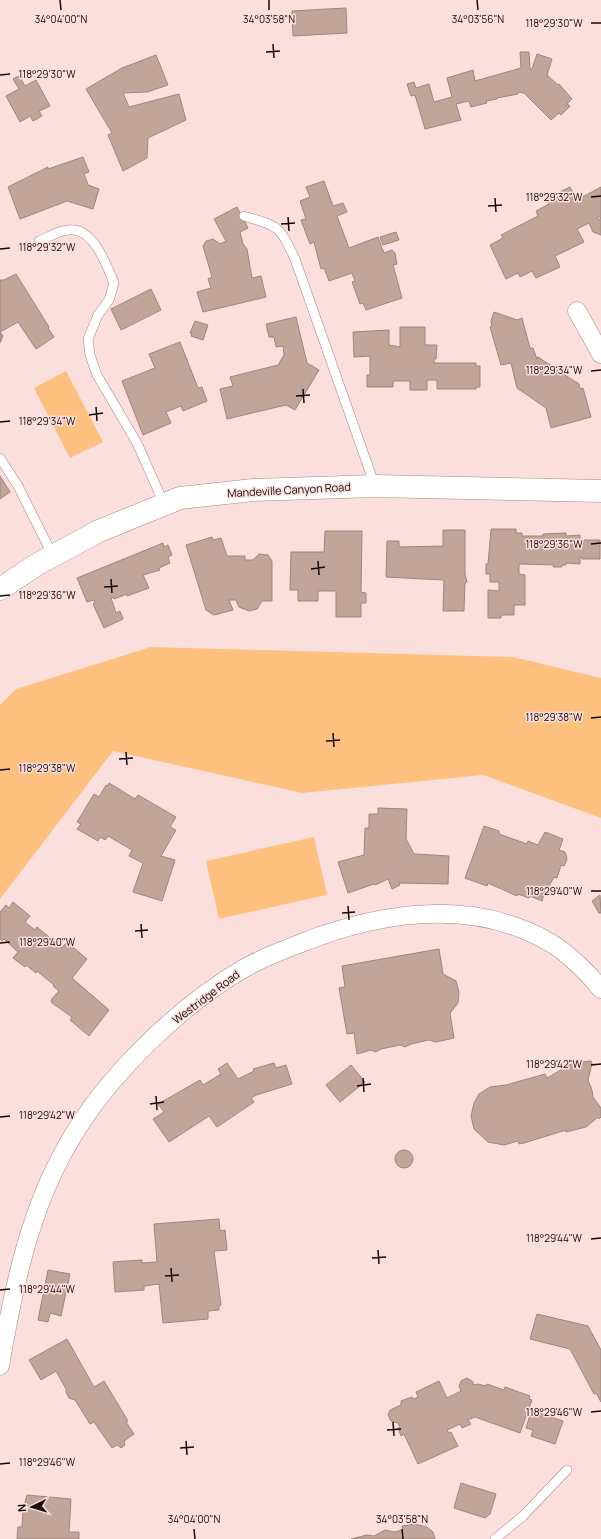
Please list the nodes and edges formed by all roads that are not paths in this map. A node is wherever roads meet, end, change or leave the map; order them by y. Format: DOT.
graph roads {
  1 [pos="244,216"];
  2 [pos="39,241"];
  3 [pos="577,311"];
  4 [pos="601,354"];
  5 [pos="0,458"];
  6 [pos="375,486"];
  7 [pos="601,491"];
  8 [pos="164,504"];
  9 [pos="53,556"];
  10 [pos="0,589"];
  11 [pos="601,989"];
  12 [pos="0,1366"];
  13 [pos="567,1470"];
  14 [pos="495,1539"];
  1 -- 6 [label="lane"];
  2 -- 8 [label="lane"];
  3 -- 4 [label="street"];
  5 -- 9 [label="lane"];
  6 -- 7 [label="street, Mandeville Canyon Road"];
  6 -- 8 [label="street, Mandeville Canyon Road"];
  8 -- 9 [label="street, Mandeville Canyon Road"];
  9 -- 10 [label="street, Mandeville Canyon Road"];
  11 -- 12 [label="street, Westridge Road"];
  13 -- 14 [label="lane"];
}
